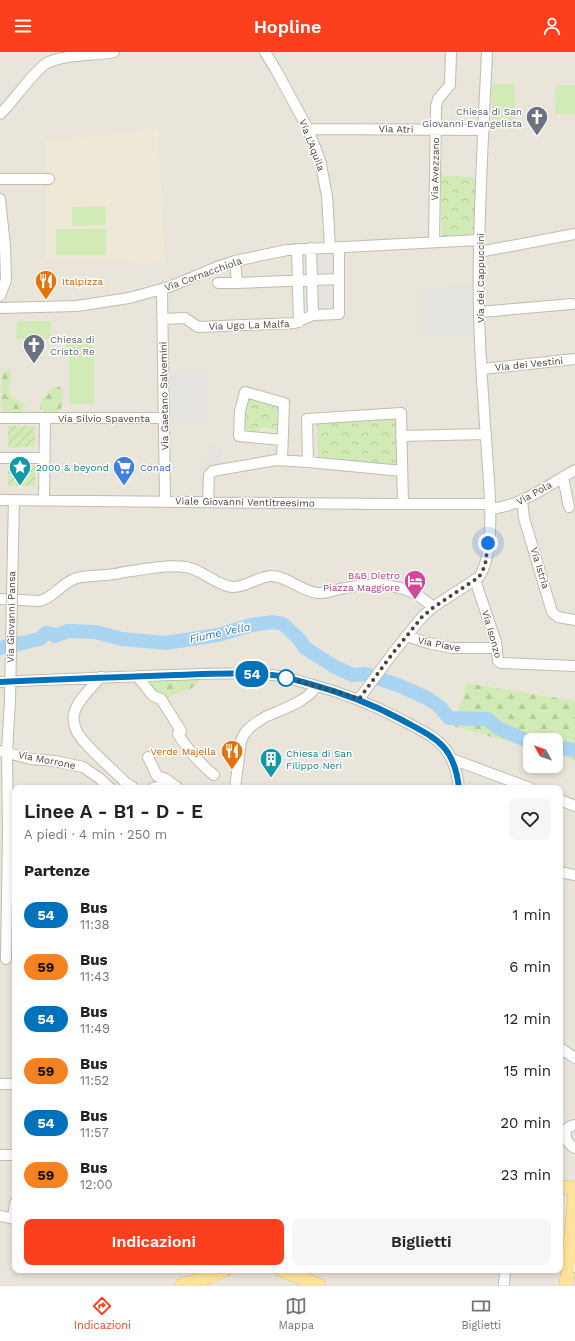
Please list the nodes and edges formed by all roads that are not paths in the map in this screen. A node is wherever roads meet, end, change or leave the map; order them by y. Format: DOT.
graph roads {
  1 [pos="114,52"];
  2 [pos="264,52"];
  3 [pos="451,52"];
  4 [pos="487,52"];
  5 [pos="0,114"];
  6 [pos="308,129"];
  7 [pos="436,130"];
  8 [pos="484,130"];
  9 [pos="0,179"];
  10 [pos="49,179"];
  11 [pos="0,206"];
  12 [pos="575,234"];
  13 [pos="479,240"];
  14 [pos="434,242"];
  15 [pos="334,247"];
  16 [pos="311,248"];
  17 [pos="297,249"];
  18 [pos="478,252"];
  19 [pos="236,261"];
  20 [pos="339,279"];
  21 [pos="298,280"];
  22 [pos="312,280"];
  23 [pos="237,282"];
  24 [pos="218,283"];
  25 [pos="162,290"];
  26 [pos="0,296"];
  27 [pos="572,304"];
  28 [pos="0,308"];
  29 [pos="480,312"];
  30 [pos="313,315"];
  31 [pos="162,319"];
  32 [pos="299,322"];
  33 [pos="575,359"];
  34 [pos="482,369"];
  35 [pos="0,418"];
  36 [pos="45,418"];
  37 [pos="164,418"];
  38 [pos="486,434"];
  39 [pos="401,436"];
  40 [pos="282,440"];
  41 [pos="0,458"];
  42 [pos="44,458"];
  43 [pos="282,460"];
  44 [pos="308,462"];
  45 [pos="575,470"];
  46 [pos="402,471"];
  47 [pos="563,477"];
  48 [pos="0,500"];
  49 [pos="14,500"];
  50 [pos="44,500"];
  51 [pos="522,500"];
  52 [pos="165,501"];
  53 [pos="208,502"];
  54 [pos="403,504"];
  55 [pos="490,506"];
  56 [pos="569,507"];
  57 [pos="475,580"];
  58 [pos="0,599"];
  59 [pos="434,607"];
  60 [pos="575,620"];
  61 [pos="406,636"];
  62 [pos="497,648"];
  63 [pos="575,666"];
  64 [pos="137,676"];
  65 [pos="101,677"];
  66 [pos="0,682"];
  67 [pos="316,686"];
  68 [pos="359,699"];
  69 [pos="3,751"];
  70 [pos="148,757"];
  71 [pos="452,759"];
  72 [pos="214,775"];
  73 [pos="107,785"];
  74 [pos="129,785"];
  75 [pos="174,785"];
  76 [pos="235,785"];
  77 [pos="459,785"];
  78 [pos="522,785"];
  79 [pos="563,801"];
  80 [pos="575,806"];
  81 [pos="8,831"];
  82 [pos="563,873"];
  83 [pos="575,875"];
  84 [pos="7,959"];
  85 [pos="563,1050"];
  86 [pos="575,1058"];
  87 [pos="0,1084"];
  88 [pos="12,1084"];
  89 [pos="567,1127"];
  90 [pos="575,1148"];
  91 [pos="12,1155"];
  92 [pos="0,1156"];
  93 [pos="563,1187"];
  94 [pos="575,1188"];
  95 [pos="575,1192"];
  96 [pos="0,1216"];
  97 [pos="12,1219"];
  98 [pos="568,1267"];
  99 [pos="218,1273"];
  100 [pos="289,1273"];
  101 [pos="505,1273"];
  102 [pos="182,1285"];
  103 [pos="319,1285"];
  104 [pos="504,1285"];
  105 [pos="566,1285"];
  1 -- 5 [label="street"];
  2 -- 6 [label="street, Via L'Aquila"];
  3 -- 7 [label="street, Via Avezzano"];
  4 -- 8 [label="street, Via dei Cappuccini"];
  6 -- 7 [label="street, Via Atri"];
  6 -- 15 [label="street, Via L'Aquila"];
  7 -- 8 [label="street, Via Atri"];
  7 -- 14 [label="street, Via Avezzano"];
  8 -- 13 [label="street, Via dei Cappuccini"];
  9 -- 10 [label="street"];
  11 -- 26 [label="street"];
  12 -- 18 [label="street"];
  13 -- 14 [label="street, Via Cornacchiola"];
  13 -- 18 [label="street, Via dei Cappuccini"];
  14 -- 15 [label="street, Via Cornacchiola"];
  15 -- 16 [label="street, Via Cornacchiola"];
  15 -- 20 [label="street, Via L'Aquila"];
  16 -- 17 [label="street, Via Cornacchiola"];
  16 -- 22 [label="street"];
  17 -- 19 [label="street, Via Cornacchiola"];
  17 -- 21 [label="street"];
  18 -- 29 [label="street, Via dei Cappuccini"];
  19 -- 23 [label="street"];
  19 -- 25 [label="street, Via Cornacchiola"];
  20 -- 22 [label="street"];
  20 -- 30 [label="street, Via L'Aquila"];
  21 -- 22 [label="street"];
  21 -- 23 [label="street"];
  21 -- 32 [label="street"];
  22 -- 30 [label="street"];
  23 -- 24 [label="street"];
  25 -- 28 [label="street, Via Cornacchiola"];
  25 -- 31 [label="street, Via Gaetano Salvemini"];
  27 -- 29 [label="street"];
  29 -- 34 [label="street, Via dei Cappuccini"];
  30 -- 32 [label="street, Via Ugo La Malfa"];
  31 -- 32 [label="street, Via Ugo La Malfa"];
  31 -- 37 [label="street, Via Gaetano Salvemini"];
  33 -- 34 [label="street, Via dei Vestini"];
  34 -- 38 [label="street, Via dei Cappuccini"];
  35 -- 36 [label="street, Via Silvio Spaventa"];
  36 -- 37 [label="street, Via Silvio Spaventa"];
  36 -- 42 [label="street"];
  37 -- 52 [label="street, Via Gaetano Salvemini"];
  38 -- 39 [label="street"];
  38 -- 55 [label="street, Via dei Cappuccini"];
  39 -- 44 [label="street"];
  39 -- 46 [label="street"];
  40 -- 40 [label="street"];
  40 -- 43 [label="street"];
  41 -- 42 [label="street"];
  42 -- 50 [label="street"];
  43 -- 44 [label="street"];
  43 -- 53 [label="street"];
  44 -- 46 [label="street"];
  45 -- 47 [label="street, Via Pola"];
  46 -- 54 [label="street"];
  47 -- 51 [label="street, Via Pola"];
  47 -- 56 [label="street"];
  48 -- 49 [label="street, Viale Giovanni Ventitreesimo"];
  49 -- 50 [label="street, Viale Giovanni Ventitreesimo"];
  49 -- 69 [label="street, Via Giovanni Pansa, bridge"];
  50 -- 52 [label="street, Viale Giovanni Ventitreesimo"];
  51 -- 55 [label="street, Via Pola"];
  51 -- 60 [label="street, Via Istria"];
  52 -- 53 [label="street, Viale Giovanni Ventitreesimo"];
  53 -- 54 [label="street, Viale Giovanni Ventitreesimo"];
  54 -- 55 [label="street, Viale Giovanni Ventitreesimo"];
  55 -- 57 [label="street, Via dei Cappuccini"];
  57 -- 59 [label="street"];
  57 -- 62 [label="street, Via Isonzo"];
  58 -- 59 [label="street"];
  59 -- 61 [label="street"];
  61 -- 62 [label="street, Via Piave"];
  61 -- 68 [label="street"];
  62 -- 63 [label="street, Via Isonzo"];
  64 -- 65 [label="street"];
  64 -- 67 [label="street"];
  64 -- 72 [label="street"];
  65 -- 66 [label="street"];
  65 -- 74 [label="street"];
  67 -- 68 [label="street"];
  67 -- 76 [label="street"];
  68 -- 71 [label="street"];
  69 -- 73 [label="street, Via Morrone"];
  69 -- 81 [label="street, Via Giovanni Pansa"];
  70 -- 75 [label="street"];
  71 -- 77 [label="street"];
  71 -- 78 [label="street"];
  79 -- 80 [label="street"];
  81 -- 84 [label="street, Via Giovanni Pansa"];
  82 -- 83 [label="street"];
  85 -- 86 [label="street"];
  87 -- 88 [label="street"];
  89 -- 90 [label="street"];
  91 -- 92 [label="street"];
  93 -- 94 [label="main road"];
  95 -- 98 [label="main road"];
  96 -- 97 [label="street"];
  98 -- 105 [label="main road"];
  99 -- 102 [label="main road"];
  100 -- 103 [label="main road"];
  101 -- 104 [label="street"];
}
